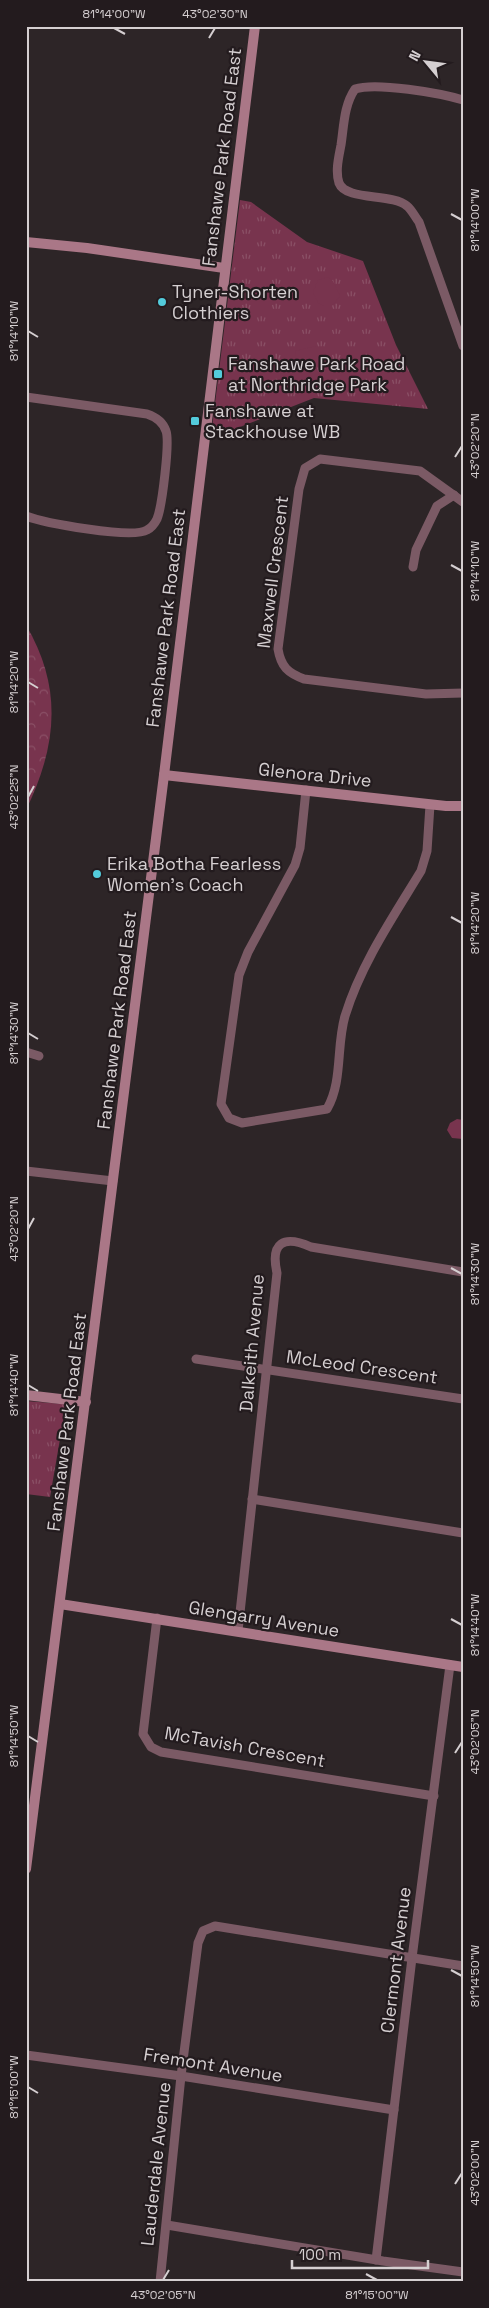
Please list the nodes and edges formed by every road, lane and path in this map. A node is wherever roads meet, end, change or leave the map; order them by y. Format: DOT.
graph roads {
  1 [pos="254,26"];
  2 [pos="463,100"];
  3 [pos="26,242"];
  4 [pos="224,268"];
  5 [pos="463,346"];
  6 [pos="26,397"];
  7 [pos="454,495"];
  8 [pos="463,502"];
  9 [pos="26,516"];
  10 [pos="413,566"];
  11 [pos="463,693"];
  12 [pos="164,775"];
  13 [pos="306,790"];
  14 [pos="430,805"];
  15 [pos="463,806"];
  16 [pos="26,1052"];
  17 [pos="39,1056"];
  18 [pos="26,1170"];
  19 [pos="113,1181"];
  20 [pos="463,1272"];
  21 [pos="196,1359"];
  22 [pos="266,1370"];
  23 [pos="26,1395"];
  24 [pos="463,1399"];
  25 [pos="86,1402"];
  26 [pos="252,1499"];
  27 [pos="463,1533"];
  28 [pos="60,1604"];
  29 [pos="157,1618"];
  30 [pos="238,1631"];
  31 [pos="450,1665"];
  32 [pos="463,1667"];
  33 [pos="434,1796"];
  34 [pos="26,1869"];
  35 [pos="412,1958"];
  36 [pos="463,1966"];
  37 [pos="26,2055"];
  38 [pos="181,2076"];
  39 [pos="394,2110"];
  40 [pos="167,2225"];
  41 [pos="376,2260"];
  42 [pos="463,2272"];
  43 [pos="160,2282"];
  1 -- 4 [label="main road, Fanshawe Park Road East"];
  2 -- 5 [label="street"];
  3 -- 4 [label="main road"];
  4 -- 12 [label="main road, Fanshawe Park Road East"];
  6 -- 9 [label="street"];
  7 -- 8 [label="street, Maxwell Crescent"];
  7 -- 10 [label="street"];
  7 -- 11 [label="street, Maxwell Crescent"];
  12 -- 13 [label="main road, Glenora Drive"];
  12 -- 19 [label="main road, Fanshawe Park Road East"];
  13 -- 14 [label="main road, Glenora Drive"];
  13 -- 14 [label="street"];
  14 -- 15 [label="main road, Glenora Drive"];
  16 -- 17 [label="street"];
  18 -- 19 [label="street"];
  19 -- 25 [label="main road, Fanshawe Park Road East"];
  20 -- 22 [label="street, Dalkeith Avenue"];
  21 -- 22 [label="street, McLeod Crescent"];
  22 -- 24 [label="street, McLeod Crescent"];
  22 -- 26 [label="street, Dalkeith Avenue"];
  23 -- 25 [label="main road"];
  25 -- 28 [label="main road, Fanshawe Park Road East"];
  26 -- 27 [label="street"];
  26 -- 30 [label="street, Dalkeith Avenue"];
  28 -- 29 [label="main road, Glengarry Avenue"];
  28 -- 34 [label="main road, Fanshawe Park Road East"];
  29 -- 30 [label="main road, Glengarry Avenue"];
  29 -- 33 [label="street, McTavish Crescent"];
  30 -- 31 [label="main road, Glengarry Avenue"];
  31 -- 32 [label="main road, Glengarry Avenue"];
  31 -- 33 [label="street, Clermont Avenue"];
  33 -- 35 [label="street, Clermont Avenue"];
  35 -- 36 [label="street"];
  35 -- 38 [label="street, Lauderdale Avenue"];
  35 -- 39 [label="street, Clermont Avenue"];
  37 -- 38 [label="street, Fremont Avenue"];
  38 -- 39 [label="street, Fremont Avenue"];
  38 -- 40 [label="street, Lauderdale Avenue"];
  39 -- 41 [label="street, Clermont Avenue"];
  40 -- 41 [label="street"];
  40 -- 43 [label="street, Lauderdale Avenue"];
  41 -- 42 [label="street"];
}
